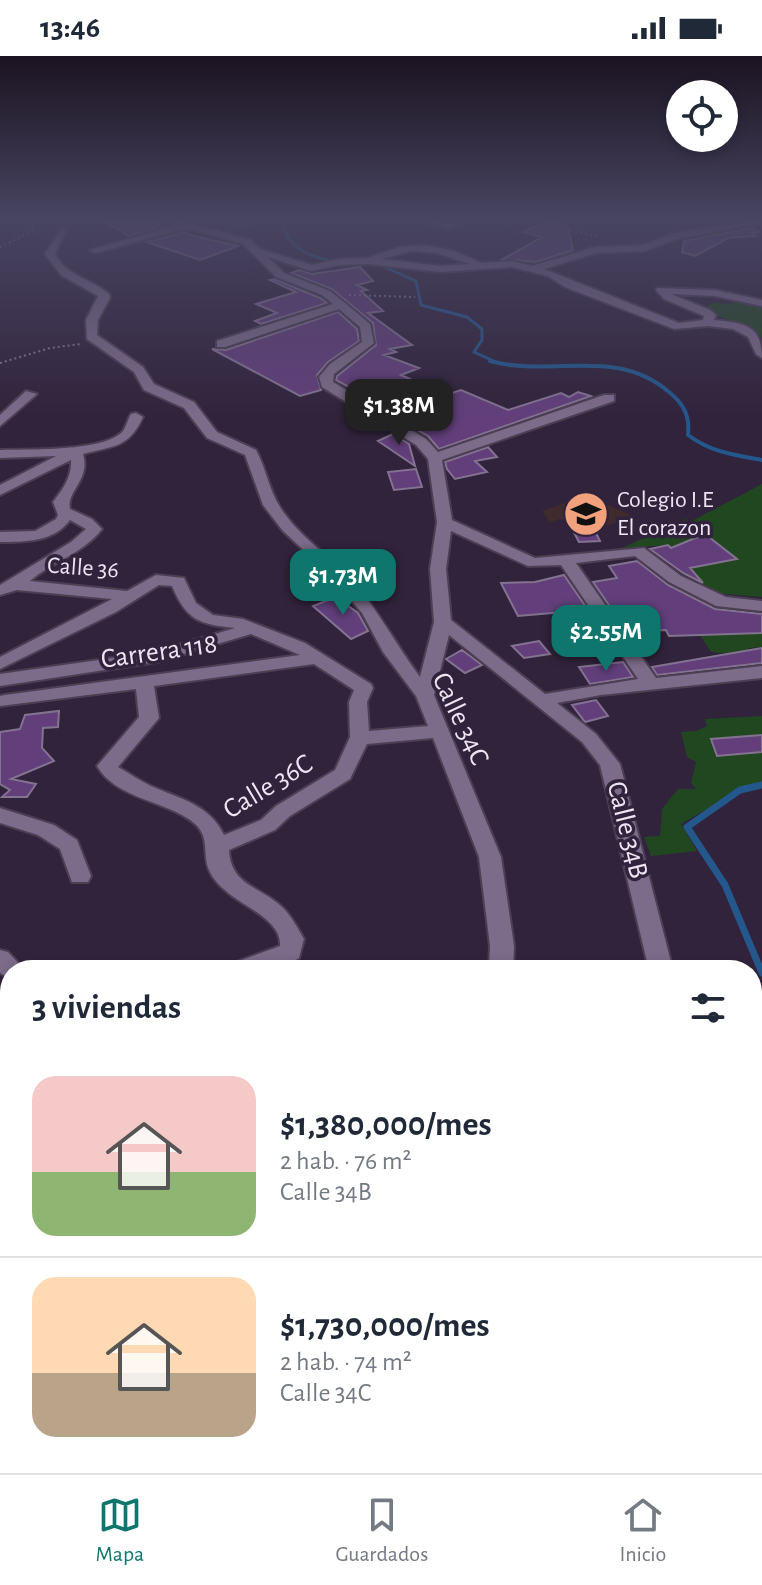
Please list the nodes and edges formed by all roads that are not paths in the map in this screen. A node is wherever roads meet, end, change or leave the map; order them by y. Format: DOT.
graph roads {
  1 [pos="87,285"];
  2 [pos="301,285"];
  3 [pos="573,285"];
  4 [pos="337,302"];
  5 [pos="762,303"];
  6 [pos="708,323"];
  7 [pos="221,344"];
  8 [pos="762,354"];
  9 [pos="31,394"];
  10 [pos="609,398"];
  11 [pos="136,417"];
  12 [pos="0,422"];
  13 [pos="75,452"];
  14 [pos="0,454"];
  15 [pos="435,458"];
  16 [pos="0,491"];
  17 [pos="67,514"];
  18 [pos="445,522"];
  19 [pos="0,537"];
  20 [pos="566,560"];
  21 [pos="19,585"];
  22 [pos="0,590"];
  23 [pos="131,596"];
  24 [pos="762,606"];
  25 [pos="443,622"];
  26 [pos="250,629"];
  27 [pos="320,658"];
  28 [pos="0,664"];
  29 [pos="762,672"];
  30 [pos="0,680"];
  31 [pos="144,683"];
  32 [pos="650,683"];
  33 [pos="425,695"];
  34 [pos="542,700"];
  35 [pos="5,701"];
  36 [pos="439,731"];
  37 [pos="360,737"];
  38 [pos="0,815"];
  39 [pos="218,846"];
  40 [pos="80,876"];
  41 [pos="276,960"];
  42 [pos="501,960"];
  43 [pos="659,960"];
  1 -- 33 [label="street, Calle 34C"];
  2 -- 4 [label="street"];
  3 -- 6 [label="street"];
  4 -- 7 [label="street"];
  4 -- 15 [label="street"];
  5 -- 6 [label="street"];
  6 -- 8 [label="street"];
  9 -- 12 [label="street"];
  10 -- 15 [label="street"];
  11 -- 13 [label="street"];
  13 -- 14 [label="street"];
  13 -- 16 [label="street"];
  13 -- 17 [label="street, Calle 36"];
  15 -- 18 [label="street"];
  17 -- 19 [label="street"];
  17 -- 21 [label="street, Calle 36"];
  18 -- 20 [label="street"];
  18 -- 25 [label="street"];
  20 -- 24 [label="street"];
  20 -- 32 [label="street"];
  21 -- 22 [label="street"];
  21 -- 23 [label="street, Calle 36"];
  23 -- 26 [label="street, Calle 36C"];
  23 -- 28 [label="street"];
  25 -- 33 [label="street"];
  25 -- 34 [label="street, Calle 34B"];
  26 -- 27 [label="street, Calle 36C"];
  26 -- 30 [label="street"];
  27 -- 31 [label="street, Carrera 118"];
  27 -- 37 [label="street, Calle 36C"];
  29 -- 32 [label="street"];
  31 -- 35 [label="street, Carrera 118"];
  31 -- 39 [label="street"];
  32 -- 34 [label="street"];
  33 -- 36 [label="street, Calle 34C"];
  34 -- 43 [label="street, Calle 34B"];
  36 -- 37 [label="street"];
  36 -- 42 [label="street, Calle 34C"];
  37 -- 39 [label="street, Calle 36C"];
  38 -- 40 [label="street"];
  39 -- 41 [label="street"];
}
